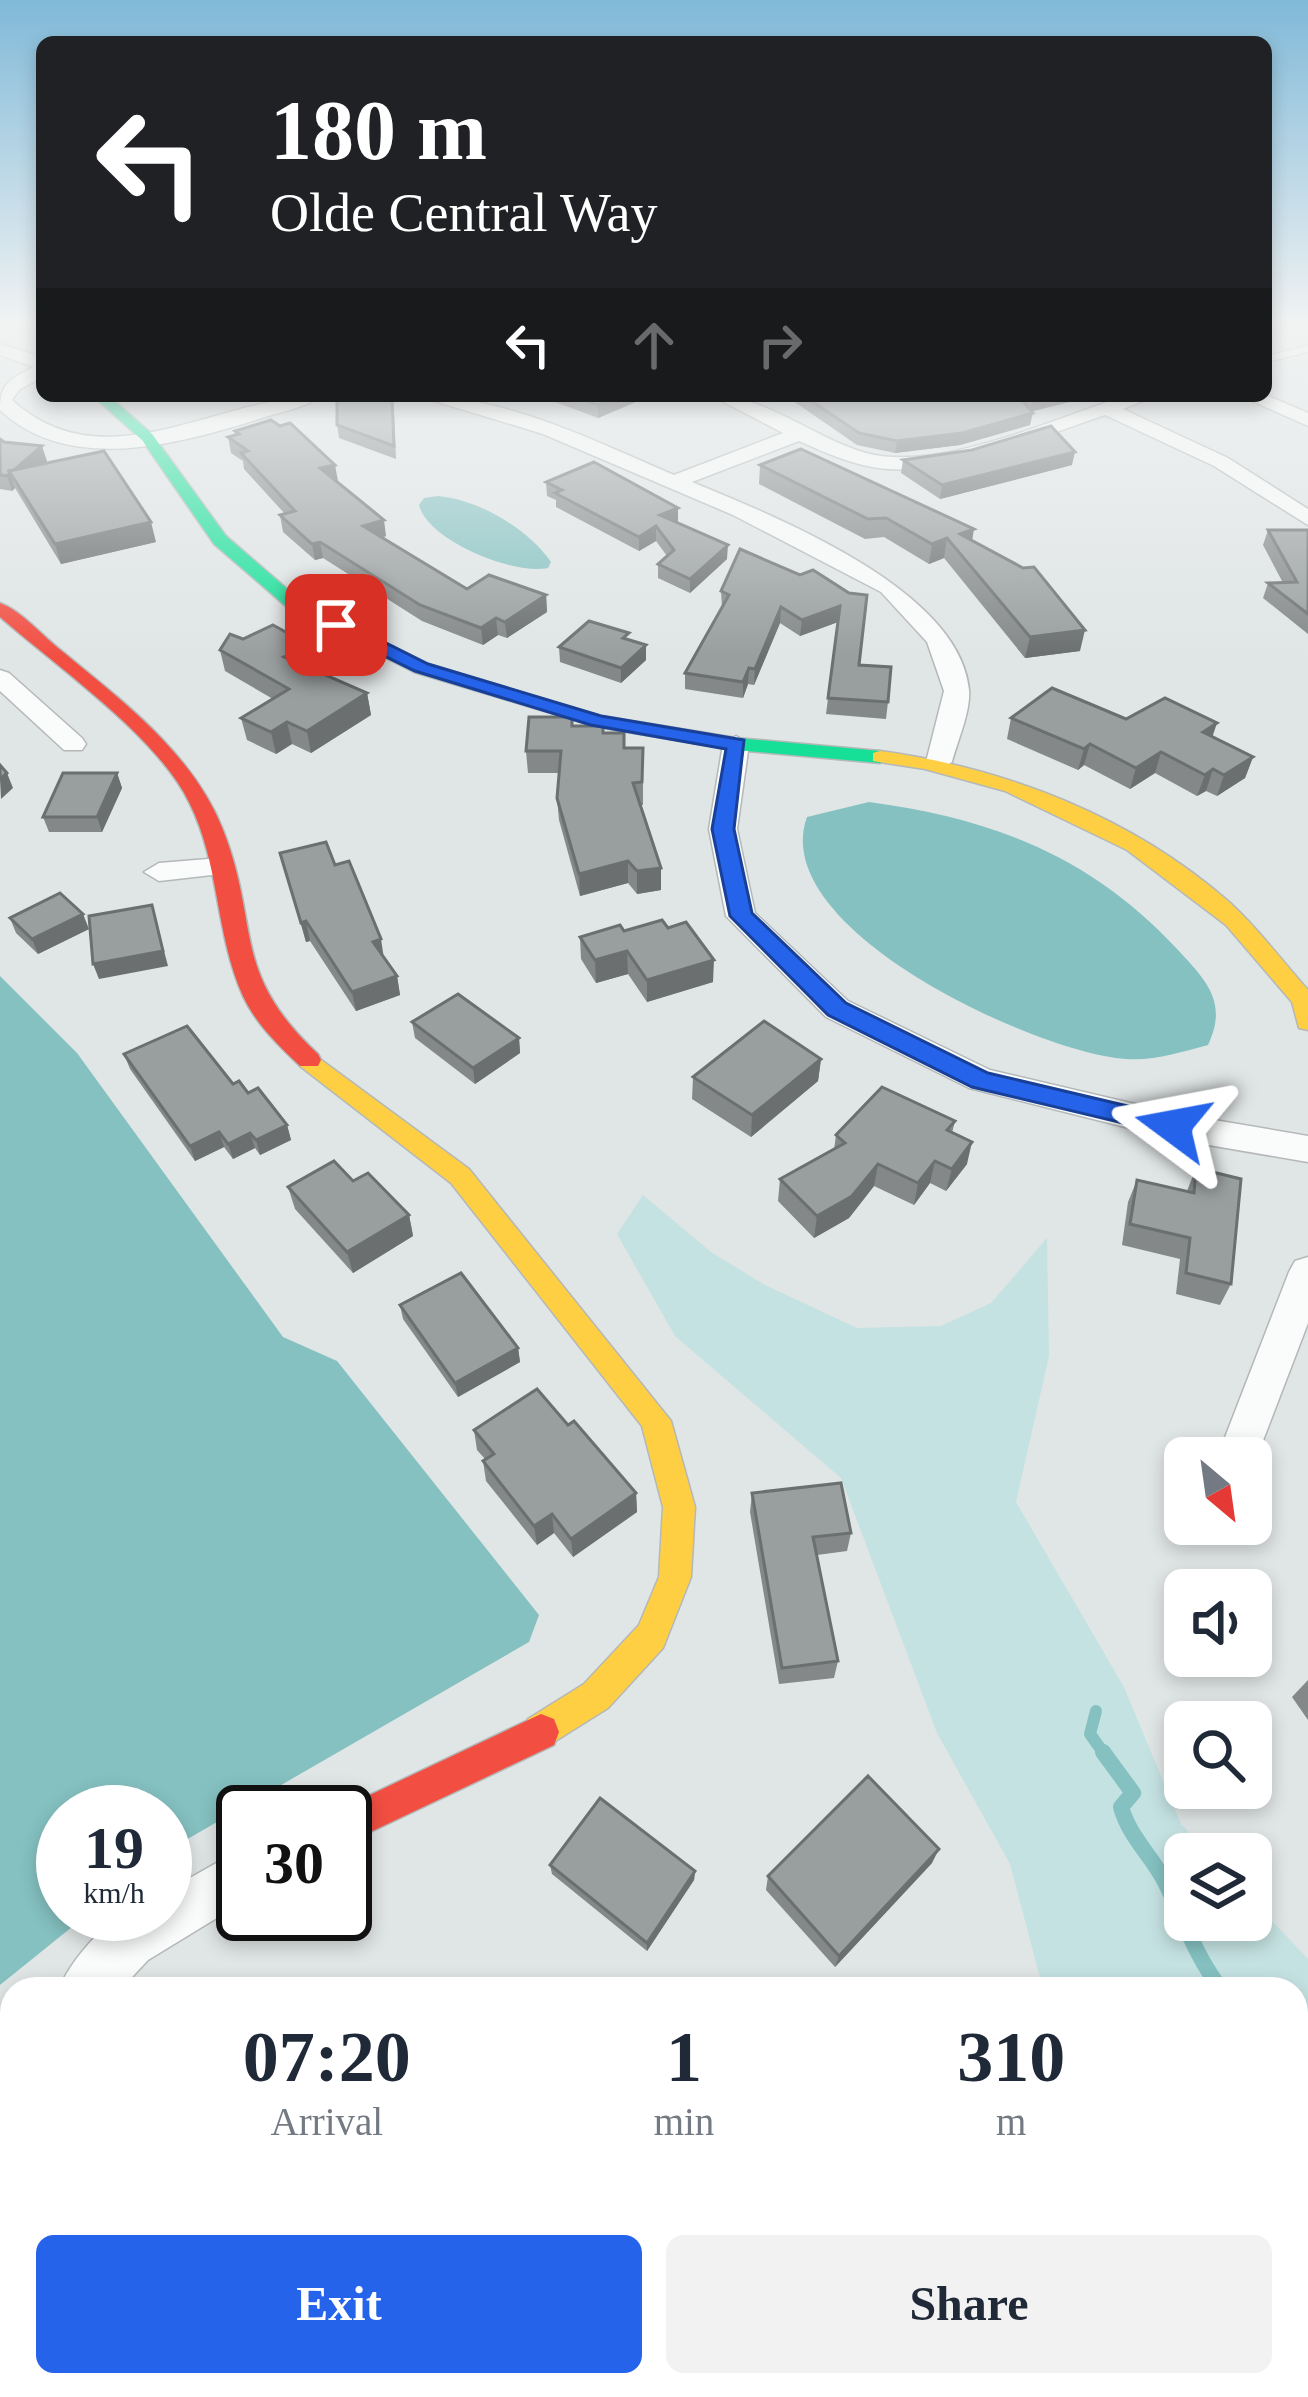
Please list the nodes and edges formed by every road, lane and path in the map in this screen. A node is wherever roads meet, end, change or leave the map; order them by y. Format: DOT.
graph roads {
  1 [pos="39,433"];
  2 [pos="142,433"];
  3 [pos="170,433"];
  4 [pos="557,433"];
  5 [pos="801,433"];
  6 [pos="805,433"];
  7 [pos="1018,433"];
  8 [pos="1157,433"];
  9 [pos="147,437"];
  10 [pos="674,482"];
  11 [pos="1308,518"];
  12 [pos="0,608"];
  13 [pos="0,678"];
  14 [pos="73,744"];
  15 [pos="736,744"];
  16 [pos="939,761"];
  17 [pos="220,867"];
  18 [pos="160,872"];
  19 [pos="1306,1007"];
  20 [pos="1308,1149"];
  21 [pos="1308,1272"];
  22 [pos="1246,1437"];
  23 [pos="372,1814"];
  24 [pos="216,1886"];
  25 [pos="96,1977"];
  1 -- 9 [label="street"];
  2 -- 9 [label="street"];
  3 -- 9 [label="street"];
  4 -- 10 [label="street"];
  5 -- 10 [label="street"];
  6 -- 7 [label="street"];
  8 -- 11 [label="street"];
  9 -- 15 [label="street"];
  10 -- 16 [label="street"];
  12 -- 17 [label="street"];
  13 -- 14 [label="street"];
  15 -- 16 [label="street"];
  15 -- 20 [label="street"];
  16 -- 19 [label="street"];
  17 -- 18 [label="street"];
  17 -- 23 [label="street"];
  21 -- 22 [label="street"];
  24 -- 25 [label="street"];
}
